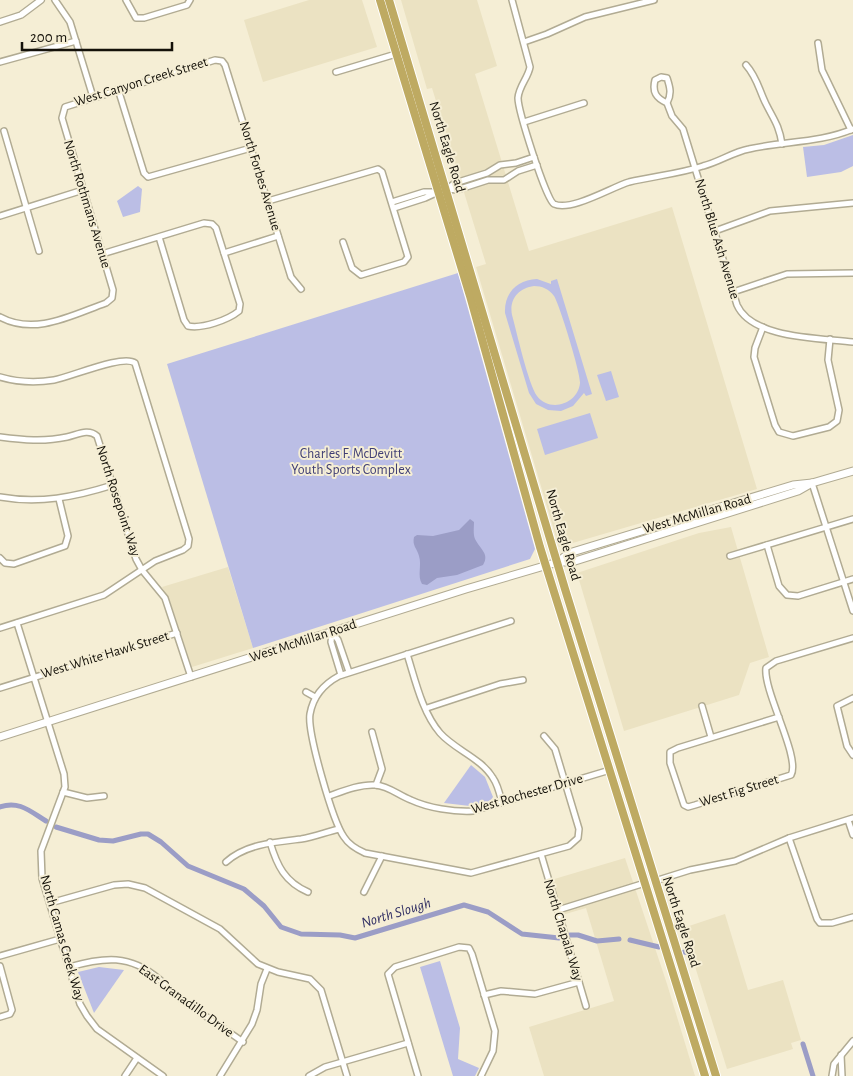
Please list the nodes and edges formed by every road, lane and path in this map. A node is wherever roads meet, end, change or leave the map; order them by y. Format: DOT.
graph roads {
  1 [pos="41,0"];
  2 [pos="55,0"];
  3 [pos="126,0"];
  4 [pos="190,0"];
  5 [pos="380,0"];
  6 [pos="390,0"];
  7 [pos="512,0"];
  8 [pos="654,0"];
  9 [pos="0,22"];
  10 [pos="76,41"];
  11 [pos="524,42"];
  12 [pos="818,43"];
  13 [pos="396,54"];
  14 [pos="222,60"];
  15 [pos="0,62"];
  16 [pos="746,65"];
  17 [pos="336,72"];
  18 [pos="118,90"];
  19 [pos="93,97"];
  20 [pos="584,103"];
  21 [pos="667,103"];
  22 [pos="62,110"];
  23 [pos="416,116"];
  24 [pos="524,122"];
  25 [pos="852,129"];
  26 [pos="4,131"];
  27 [pos="782,144"];
  28 [pos="251,148"];
  29 [pos="534,157"];
  30 [pos="537,165"];
  31 [pos="696,168"];
  32 [pos="447,189"];
  33 [pos="83,190"];
  34 [pos="438,192"];
  35 [pos="268,202"];
  36 [pos="392,202"];
  37 [pos="853,203"];
  38 [pos="27,207"];
  39 [pos="394,208"];
  40 [pos="0,216"];
  41 [pos="715,231"];
  42 [pos="278,236"];
  43 [pos="159,237"];
  44 [pos="343,242"];
  45 [pos="39,251"];
  46 [pos="224,253"];
  47 [pos="466,253"];
  48 [pos="102,254"];
  49 [pos="853,273"];
  50 [pos="302,289"];
  51 [pos="733,292"];
  52 [pos="2,318"];
  53 [pos="0,325"];
  54 [pos="763,327"];
  55 [pos="830,339"];
  56 [pos="853,342"];
  57 [pos="0,377"];
  58 [pos="0,437"];
  59 [pos="853,471"];
  60 [pos="812,483"];
  61 [pos="113,485"];
  62 [pos="795,492"];
  63 [pos="0,497"];
  64 [pos="752,498"];
  65 [pos="59,499"];
  66 [pos="853,519"];
  67 [pos="827,527"];
  68 [pos="767,545"];
  69 [pos="730,556"];
  70 [pos="0,558"];
  71 [pos="558,562"];
  72 [pos="546,566"];
  73 [pos="142,570"];
  74 [pos="853,579"];
  75 [pos="845,581"];
  76 [pos="853,611"];
  77 [pos="511,621"];
  78 [pos="17,623"];
  79 [pos="0,628"];
  80 [pos="332,632"];
  81 [pos="177,633"];
  82 [pos="853,638"];
  83 [pos="407,654"];
  84 [pos="349,672"];
  85 [pos="341,675"];
  86 [pos="191,677"];
  87 [pos="34,678"];
  88 [pos="523,680"];
  89 [pos="0,688"];
  90 [pos="306,692"];
  91 [pos="315,697"];
  92 [pos="853,698"];
  93 [pos="702,706"];
  94 [pos="427,708"];
  95 [pos="779,717"];
  96 [pos="49,722"];
  97 [pos="372,732"];
  98 [pos="544,736"];
  99 [pos="0,737"];
  100 [pos="711,738"];
  101 [pos="853,755"];
  102 [pos="610,770"];
  103 [pos="566,784"];
  104 [pos="376,785"];
  105 [pos="63,792"];
  106 [pos="104,796"];
  107 [pos="329,796"];
  108 [pos="502,803"];
  109 [pos="851,819"];
  110 [pos="339,829"];
  111 [pos="853,835"];
  112 [pos="789,838"];
  113 [pos="270,842"];
  114 [pos="540,854"];
  115 [pos="382,856"];
  116 [pos="226,862"];
  117 [pos="640,865"];
  118 [pos="655,881"];
  119 [pos="645,883"];
  120 [pos="308,892"];
  121 [pos="364,892"];
  122 [pos="660,899"];
  123 [pos="50,903"];
  124 [pos="558,910"];
  125 [pos="853,917"];
  126 [pos="60,939"];
  127 [pos="0,956"];
  128 [pos="0,966"];
  129 [pos="69,967"];
  130 [pos="267,969"];
  131 [pos="579,982"];
  132 [pos="484,995"];
  133 [pos="586,1006"];
  134 [pos="0,1017"];
  135 [pos="853,1041"];
  136 [pos="243,1042"];
  137 [pos="408,1043"];
  138 [pos="841,1054"];
  139 [pos="137,1058"];
  140 [pos="343,1062"];
  141 [pos="125,1076"];
  142 [pos="163,1076"];
  143 [pos="220,1076"];
  144 [pos="309,1076"];
  145 [pos="347,1076"];
  146 [pos="418,1076"];
  147 [pos="481,1076"];
  148 [pos="705,1076"];
  149 [pos="716,1076"];
  150 [pos="832,1076"];
  151 [pos="842,1076"];
  1 -- 9 [label="street"];
  2 -- 10 [label="street"];
  3 -- 4 [label="street"];
  5 -- 13 [label="highway, North Eagle Road"];
  6 -- 32 [label="highway, North Eagle Road"];
  7 -- 11 [label="street"];
  8 -- 11 [label="street"];
  10 -- 15 [label="street"];
  10 -- 19 [label="street"];
  11 -- 24 [label="street"];
  12 -- 25 [label="street"];
  13 -- 17 [label="street"];
  13 -- 23 [label="highway, North Eagle Road"];
  14 -- 18 [label="street, West Canyon Creek Street"];
  14 -- 28 [label="street, North Forbes Avenue"];
  16 -- 27 [label="street"];
  18 -- 19 [label="street, West Canyon Creek Street"];
  18 -- 28 [label="street"];
  19 -- 22 [label="street, West Canyon Creek Street"];
  20 -- 24 [label="street"];
  21 -- 21 [label="street, North Blue Ash Avenue"];
  21 -- 31 [label="street, North Blue Ash Avenue"];
  22 -- 33 [label="street, North Rothmans Avenue"];
  23 -- 32 [label="highway"];
  23 -- 34 [label="highway, North Eagle Road"];
  24 -- 29 [label="street"];
  25 -- 27 [label="street"];
  26 -- 38 [label="street"];
  27 -- 31 [label="street"];
  28 -- 35 [label="street, North Forbes Avenue"];
  29 -- 30 [label="street"];
  29 -- 32 [label="street"];
  30 -- 31 [label="street"];
  30 -- 32 [label="street"];
  31 -- 41 [label="street, North Blue Ash Avenue"];
  32 -- 47 [label="highway, North Eagle Road"];
  33 -- 38 [label="street"];
  33 -- 48 [label="street, North Rothmans Avenue"];
  34 -- 36 [label="street"];
  34 -- 39 [label="street"];
  34 -- 47 [label="highway"];
  34 -- 72 [label="highway, North Eagle Road"];
  35 -- 36 [label="street"];
  35 -- 42 [label="street, North Forbes Avenue"];
  36 -- 39 [label="street"];
  37 -- 41 [label="street"];
  38 -- 40 [label="street"];
  38 -- 45 [label="street"];
  39 -- 44 [label="street"];
  41 -- 51 [label="street, North Blue Ash Avenue"];
  42 -- 46 [label="street"];
  42 -- 50 [label="street, North Forbes Avenue"];
  43 -- 46 [label="street"];
  43 -- 46 [label="street"];
  43 -- 48 [label="street"];
  47 -- 71 [label="highway, North Eagle Road"];
  48 -- 52 [label="street, North Rothmans Avenue"];
  49 -- 51 [label="street"];
  51 -- 54 [label="street, North Blue Ash Avenue"];
  52 -- 53 [label="street"];
  54 -- 55 [label="street, North Blue Ash Avenue"];
  54 -- 55 [label="street"];
  55 -- 56 [label="street, North Blue Ash Avenue"];
  57 -- 73 [label="street"];
  58 -- 61 [label="street, North Rosepoint Way"];
  59 -- 60 [label="main road, West McMillan Road"];
  60 -- 62 [label="main road, West McMillan Road"];
  60 -- 64 [label="main road, West McMillan Road"];
  60 -- 67 [label="street"];
  61 -- 65 [label="street"];
  61 -- 73 [label="street, North Rosepoint Way"];
  62 -- 64 [label="main road"];
  62 -- 71 [label="main road, West McMillan Road"];
  63 -- 65 [label="street"];
  64 -- 71 [label="main road, West McMillan Road"];
  65 -- 70 [label="street"];
  66 -- 67 [label="street"];
  67 -- 68 [label="street"];
  67 -- 75 [label="street"];
  68 -- 69 [label="street"];
  68 -- 75 [label="street"];
  71 -- 72 [label="main road, West McMillan Road"];
  71 -- 118 [label="highway, North Eagle Road"];
  72 -- 80 [label="main road, West McMillan Road"];
  72 -- 102 [label="highway, North Eagle Road"];
  73 -- 78 [label="street"];
  73 -- 81 [label="street, North Rosepoint Way"];
  74 -- 75 [label="street"];
  75 -- 76 [label="street"];
  77 -- 83 [label="street"];
  78 -- 79 [label="street"];
  78 -- 87 [label="street, North Camas Creek Way"];
  80 -- 84 [label="street"];
  80 -- 85 [label="street"];
  80 -- 86 [label="main road, West McMillan Road"];
  81 -- 86 [label="street, North Rosepoint Way"];
  81 -- 87 [label="street, West White Hawk Street"];
  82 -- 95 [label="street"];
  83 -- 84 [label="street"];
  83 -- 94 [label="street"];
  84 -- 85 [label="street"];
  85 -- 91 [label="street"];
  86 -- 96 [label="main road, West McMillan Road"];
  87 -- 89 [label="street, West White Hawk Street"];
  87 -- 96 [label="street, North Camas Creek Way"];
  88 -- 94 [label="street"];
  90 -- 91 [label="street"];
  91 -- 107 [label="street"];
  92 -- 101 [label="street"];
  93 -- 100 [label="street"];
  94 -- 108 [label="street"];
  95 -- 100 [label="street"];
  95 -- 100 [label="street, West Fig Street"];
  96 -- 99 [label="main road, West McMillan Road"];
  96 -- 105 [label="street, North Camas Creek Way"];
  97 -- 104 [label="street"];
  98 -- 103 [label="street"];
  102 -- 103 [label="street, West Rochester Drive"];
  102 -- 117 [label="highway, North Eagle Road"];
  103 -- 108 [label="street, West Rochester Drive"];
  103 -- 114 [label="street"];
  104 -- 107 [label="street, West Rochester Drive"];
  104 -- 108 [label="street, West Rochester Drive"];
  105 -- 106 [label="street"];
  105 -- 123 [label="street, North Camas Creek Way"];
  107 -- 110 [label="street"];
  109 -- 111 [label="street"];
  109 -- 112 [label="street"];
  110 -- 113 [label="street"];
  110 -- 115 [label="street"];
  112 -- 118 [label="street"];
  112 -- 125 [label="street"];
  113 -- 116 [label="street"];
  113 -- 120 [label="street"];
  114 -- 115 [label="street"];
  114 -- 124 [label="street, North Chapala Way"];
  115 -- 121 [label="street"];
  117 -- 118 [label="highway"];
  117 -- 119 [label="highway, North Eagle Road"];
  118 -- 122 [label="highway, North Eagle Road"];
  119 -- 122 [label="highway"];
  119 -- 124 [label="street"];
  119 -- 148 [label="highway, North Eagle Road"];
  122 -- 149 [label="highway, North Eagle Road"];
  123 -- 126 [label="street, North Camas Creek Way"];
  123 -- 130 [label="street"];
  124 -- 131 [label="street, North Chapala Way"];
  126 -- 127 [label="street"];
  126 -- 129 [label="street, North Camas Creek Way"];
  128 -- 134 [label="street"];
  129 -- 136 [label="street, East Granadillo Drive"];
  129 -- 139 [label="street, North Camas Creek Way"];
  130 -- 136 [label="street"];
  130 -- 140 [label="street"];
  131 -- 132 [label="street"];
  131 -- 133 [label="street, North Chapala Way"];
  132 -- 137 [label="street"];
  132 -- 147 [label="street"];
  135 -- 138 [label="street"];
  136 -- 143 [label="street"];
  137 -- 140 [label="street"];
  137 -- 146 [label="street"];
  138 -- 150 [label="street"];
  138 -- 151 [label="street"];
  139 -- 141 [label="street"];
  139 -- 142 [label="street, North Camas Creek Way"];
  140 -- 144 [label="street"];
  140 -- 145 [label="street"];
}
